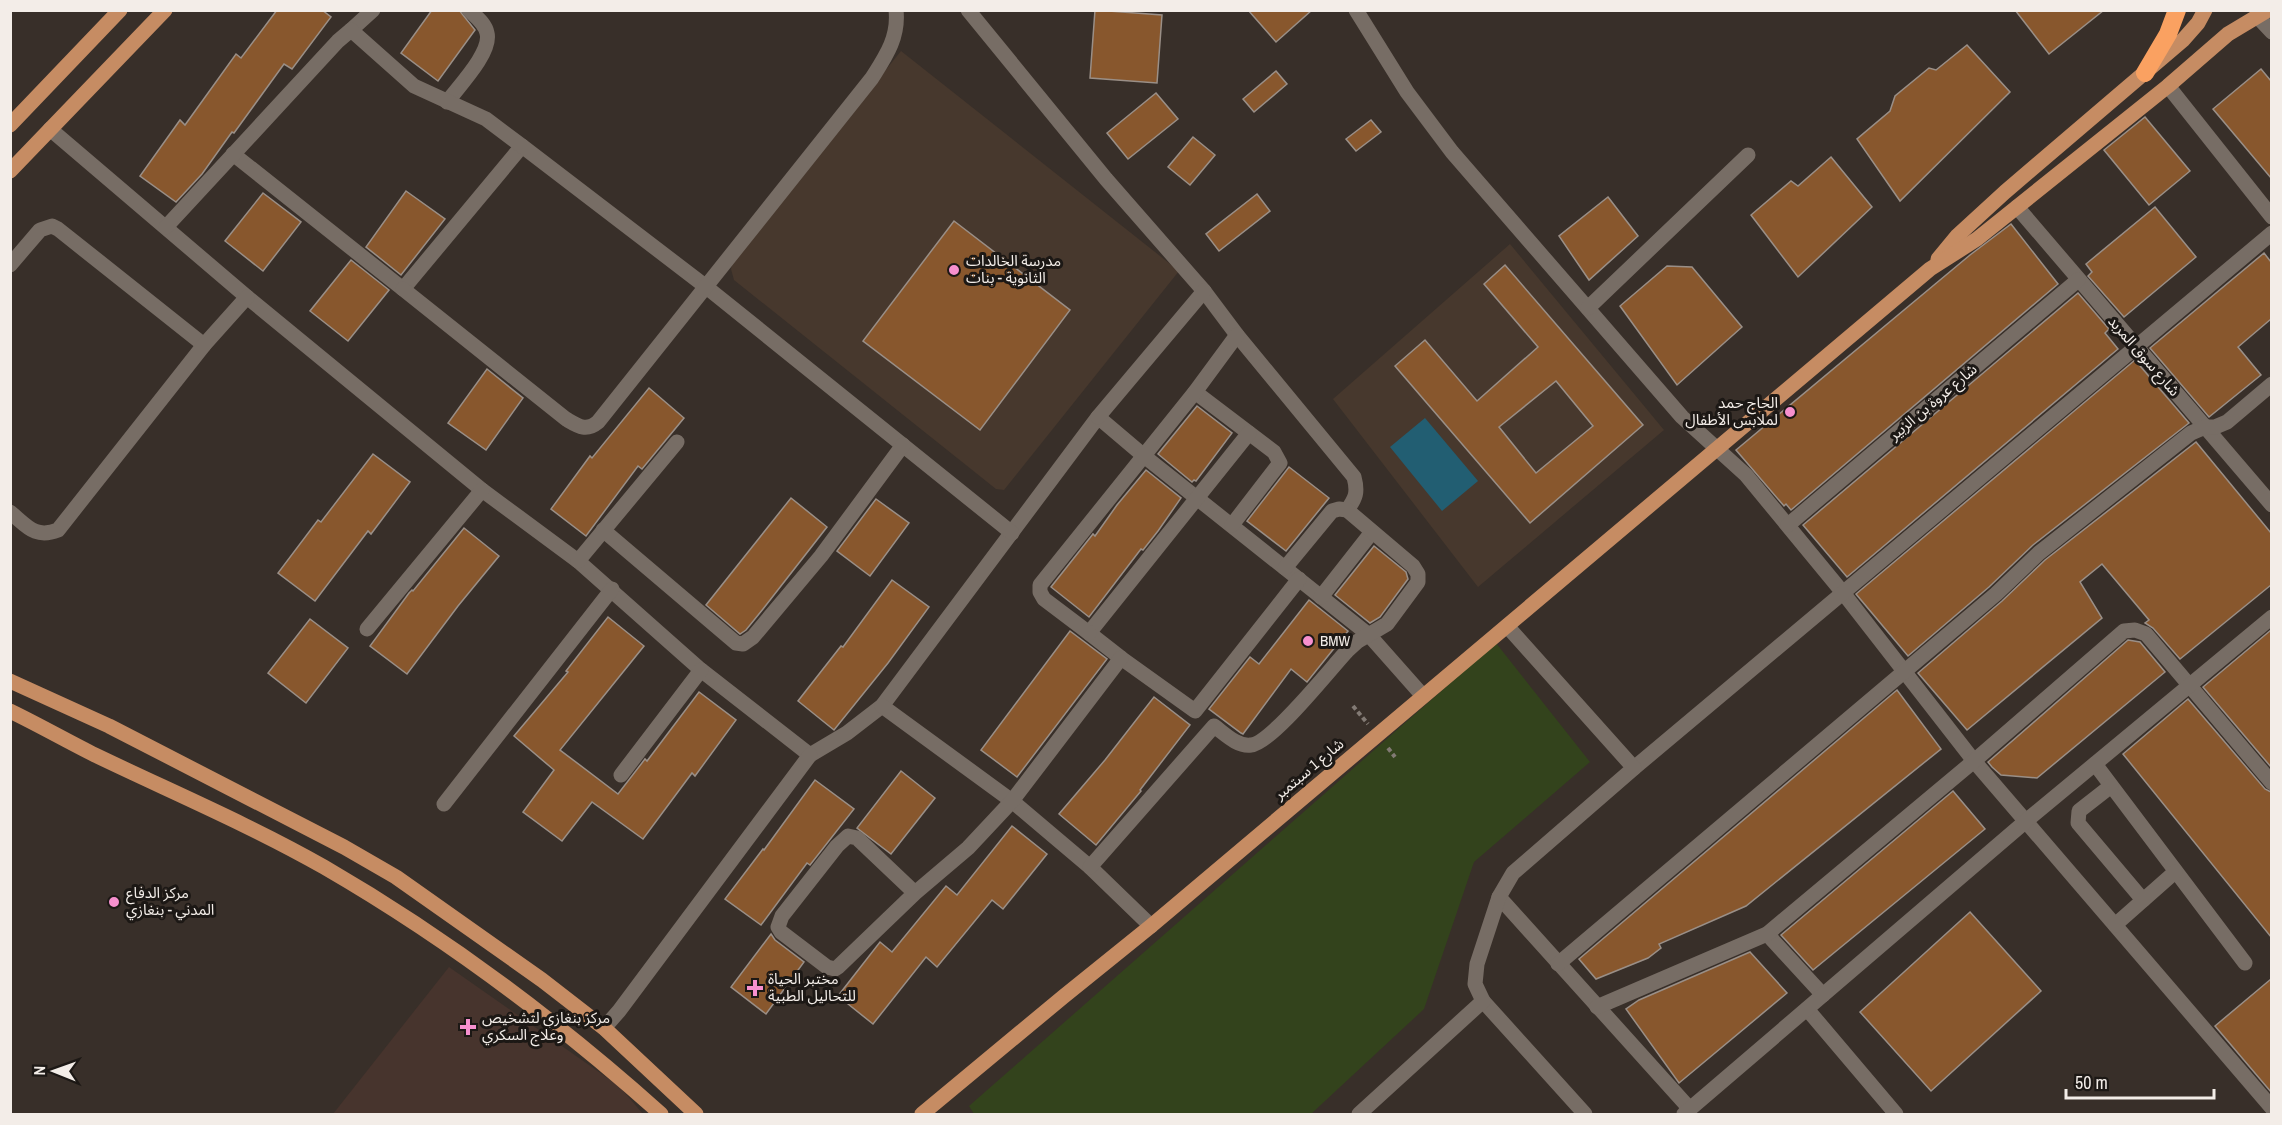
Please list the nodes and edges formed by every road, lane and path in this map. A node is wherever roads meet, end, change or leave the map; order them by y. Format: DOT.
graph roads {
  1 [pos="120,10"];
  2 [pos="165,10"];
  3 [pos="373,10"];
  4 [pos="469,10"];
  5 [pos="896,10"];
  6 [pos="968,10"];
  7 [pos="1356,10"];
  8 [pos="2178,10"];
  9 [pos="2205,10"];
  10 [pos="2263,13"];
  11 [pos="351,30"];
  12 [pos="2271,32"];
  13 [pos="2145,74"];
  14 [pos="2168,86"];
  15 [pos="447,102"];
  16 [pos="10,125"];
  17 [pos="50,129"];
  18 [pos="522,146"];
  19 [pos="233,154"];
  20 [pos="1748,155"];
  21 [pos="10,171"];
  22 [pos="2016,207"];
  23 [pos="2271,218"];
  24 [pos="166,227"];
  25 [pos="2271,233"];
  26 [pos="10,265"];
  27 [pos="1930,269"];
  28 [pos="2078,280"];
  29 [pos="705,286"];
  30 [pos="402,289"];
  31 [pos="1203,291"];
  32 [pos="247,297"];
  33 [pos="1588,308"];
  34 [pos="1237,335"];
  35 [pos="204,345"];
  36 [pos="2136,347"];
  37 [pos="2271,384"];
  38 [pos="1196,392"];
  39 [pos="1098,417"];
  40 [pos="2205,427"];
  41 [pos="1249,433"];
  42 [pos="677,442"];
  43 [pos="903,445"];
  44 [pos="1718,449"];
  45 [pos="1144,456"];
  46 [pos="482,490"];
  47 [pos="1198,498"];
  48 [pos="2270,500"];
  49 [pos="1347,510"];
  50 [pos="10,512"];
  51 [pos="1232,525"];
  52 [pos="1788,525"];
  53 [pos="603,530"];
  54 [pos="1372,532"];
  55 [pos="1012,533"];
  56 [pos="578,561"];
  57 [pos="1285,568"];
  58 [pos="1299,579"];
  59 [pos="612,589"];
  60 [pos="1844,594"];
  61 [pos="1321,597"];
  62 [pos="2271,617"];
  63 [pos="1507,626"];
  64 [pos="367,629"];
  65 [pos="1089,633"];
  66 [pos="1370,635"];
  67 [pos="1121,658"];
  68 [pos="701,669"];
  69 [pos="1905,671"];
  70 [pos="10,681"];
  71 [pos="2190,684"];
  72 [pos="1423,696"];
  73 [pos="882,706"];
  74 [pos="10,711"];
  75 [pos="1195,711"];
  76 [pos="1214,726"];
  77 [pos="810,755"];
  78 [pos="1974,761"];
  79 [pos="2095,764"];
  80 [pos="1634,768"];
  81 [pos="621,775"];
  82 [pos="2271,783"];
  83 [pos="2111,786"];
  84 [pos="1012,801"];
  85 [pos="444,804"];
  86 [pos="2026,821"];
  87 [pos="1090,867"];
  88 [pos="2175,872"];
  89 [pos="915,893"];
  90 [pos="1498,897"];
  91 [pos="2143,900"];
  92 [pos="1151,926"];
  93 [pos="2115,926"];
  94 [pos="1767,934"];
  95 [pos="2245,963"];
  96 [pos="1558,964"];
  97 [pos="1823,995"];
  98 [pos="1483,1001"];
  99 [pos="1597,1007"];
  100 [pos="1807,1009"];
  101 [pos="604,1028"];
  102 [pos="2271,1108"];
  103 [pos="1687,1112"];
  104 [pos="661,1114"];
  105 [pos="696,1114"];
  106 [pos="922,1114"];
  107 [pos="1359,1114"];
  108 [pos="1585,1114"];
  109 [pos="1896,1114"];
  1 -- 16 [label="main road"];
  2 -- 17 [label="main road"];
  3 -- 11 [label="street"];
  4 -- 15 [label="street"];
  5 -- 29 [label="street"];
  6 -- 31 [label="street"];
  7 -- 33 [label="street"];
  8 -- 13 [label="highway"];
  9 -- 13 [label="main road"];
  10 -- 12 [label="street"];
  10 -- 14 [label="main road"];
  11 -- 15 [label="street"];
  11 -- 19 [label="street"];
  13 -- 27 [label="main road"];
  14 -- 22 [label="main road"];
  14 -- 23 [label="street"];
  15 -- 18 [label="street"];
  17 -- 21 [label="main road"];
  17 -- 24 [label="street"];
  18 -- 29 [label="street"];
  18 -- 30 [label="street"];
  19 -- 24 [label="street"];
  19 -- 30 [label="street"];
  20 -- 33 [label="street"];
  22 -- 27 [label="main road"];
  22 -- 28 [label="street, شارع سوق المربد"];
  24 -- 32 [label="street"];
  25 -- 36 [label="street"];
  26 -- 35 [label="street"];
  27 -- 44 [label="main road, شارع 1 سبتمبر"];
  28 -- 36 [label="street, شارع سوق المربد"];
  28 -- 52 [label="street, شارع عروة بن الزبير"];
  29 -- 30 [label="street"];
  29 -- 43 [label="street"];
  31 -- 34 [label="street"];
  31 -- 39 [label="street"];
  32 -- 35 [label="street"];
  32 -- 46 [label="street"];
  33 -- 44 [label="street"];
  34 -- 38 [label="street"];
  34 -- 49 [label="street"];
  35 -- 50 [label="street"];
  36 -- 40 [label="street, شارع سوق المربد"];
  36 -- 60 [label="street"];
  37 -- 40 [label="street"];
  38 -- 41 [label="street"];
  38 -- 45 [label="street"];
  39 -- 45 [label="street"];
  39 -- 55 [label="street"];
  40 -- 48 [label="street, شارع سوق المربد"];
  40 -- 69 [label="street"];
  41 -- 47 [label="street"];
  41 -- 51 [label="street"];
  42 -- 53 [label="street"];
  43 -- 53 [label="street"];
  43 -- 55 [label="street"];
  44 -- 52 [label="street"];
  44 -- 63 [label="main road, شارع 1 سبتمبر"];
  45 -- 47 [label="street"];
  45 -- 65 [label="street"];
  46 -- 56 [label="street"];
  46 -- 64 [label="street"];
  47 -- 51 [label="street"];
  47 -- 65 [label="street"];
  49 -- 54 [label="street"];
  49 -- 57 [label="street"];
  51 -- 57 [label="street"];
  52 -- 60 [label="street"];
  53 -- 56 [label="street"];
  54 -- 61 [label="street"];
  54 -- 66 [label="street"];
  55 -- 73 [label="street"];
  56 -- 59 [label="street"];
  57 -- 58 [label="street"];
  58 -- 61 [label="street"];
  58 -- 75 [label="street"];
  59 -- 68 [label="street"];
  59 -- 85 [label="street"];
  60 -- 69 [label="street"];
  60 -- 80 [label="street"];
  61 -- 66 [label="street"];
  62 -- 71 [label="street"];
  63 -- 72 [label="main road, شارع 1 سبتمبر"];
  63 -- 80 [label="street"];
  65 -- 67 [label="street"];
  66 -- 72 [label="street"];
  66 -- 76 [label="street"];
  67 -- 75 [label="street"];
  67 -- 84 [label="street"];
  68 -- 77 [label="street"];
  68 -- 81 [label="street"];
  69 -- 78 [label="street"];
  69 -- 96 [label="street"];
  70 -- 101 [label="main road"];
  71 -- 78 [label="street"];
  71 -- 79 [label="street"];
  71 -- 82 [label="street"];
  72 -- 92 [label="main road, شارع 1 سبتمبر"];
  73 -- 77 [label="street"];
  73 -- 84 [label="street"];
  74 -- 104 [label="main road"];
  75 -- 76 [label="street"];
  76 -- 87 [label="street"];
  77 -- 101 [label="street"];
  78 -- 86 [label="street"];
  78 -- 94 [label="street"];
  79 -- 83 [label="street"];
  79 -- 86 [label="street"];
  80 -- 90 [label="street"];
  83 -- 88 [label="street"];
  83 -- 91 [label="street"];
  84 -- 87 [label="street"];
  84 -- 89 [label="street"];
  86 -- 93 [label="street"];
  86 -- 97 [label="street"];
  87 -- 92 [label="street"];
  88 -- 91 [label="street"];
  88 -- 95 [label="street"];
  89 -- 89 [label="street"];
  90 -- 96 [label="street"];
  90 -- 98 [label="street"];
  91 -- 93 [label="street"];
  92 -- 106 [label="main road, شارع 1 سبتمبر"];
  93 -- 102 [label="street"];
  94 -- 97 [label="street"];
  94 -- 99 [label="street"];
  96 -- 99 [label="street"];
  97 -- 100 [label="street"];
  98 -- 107 [label="street"];
  98 -- 108 [label="street"];
  99 -- 103 [label="street"];
  100 -- 103 [label="street"];
  100 -- 109 [label="street"];
  101 -- 105 [label="main road"];
}
